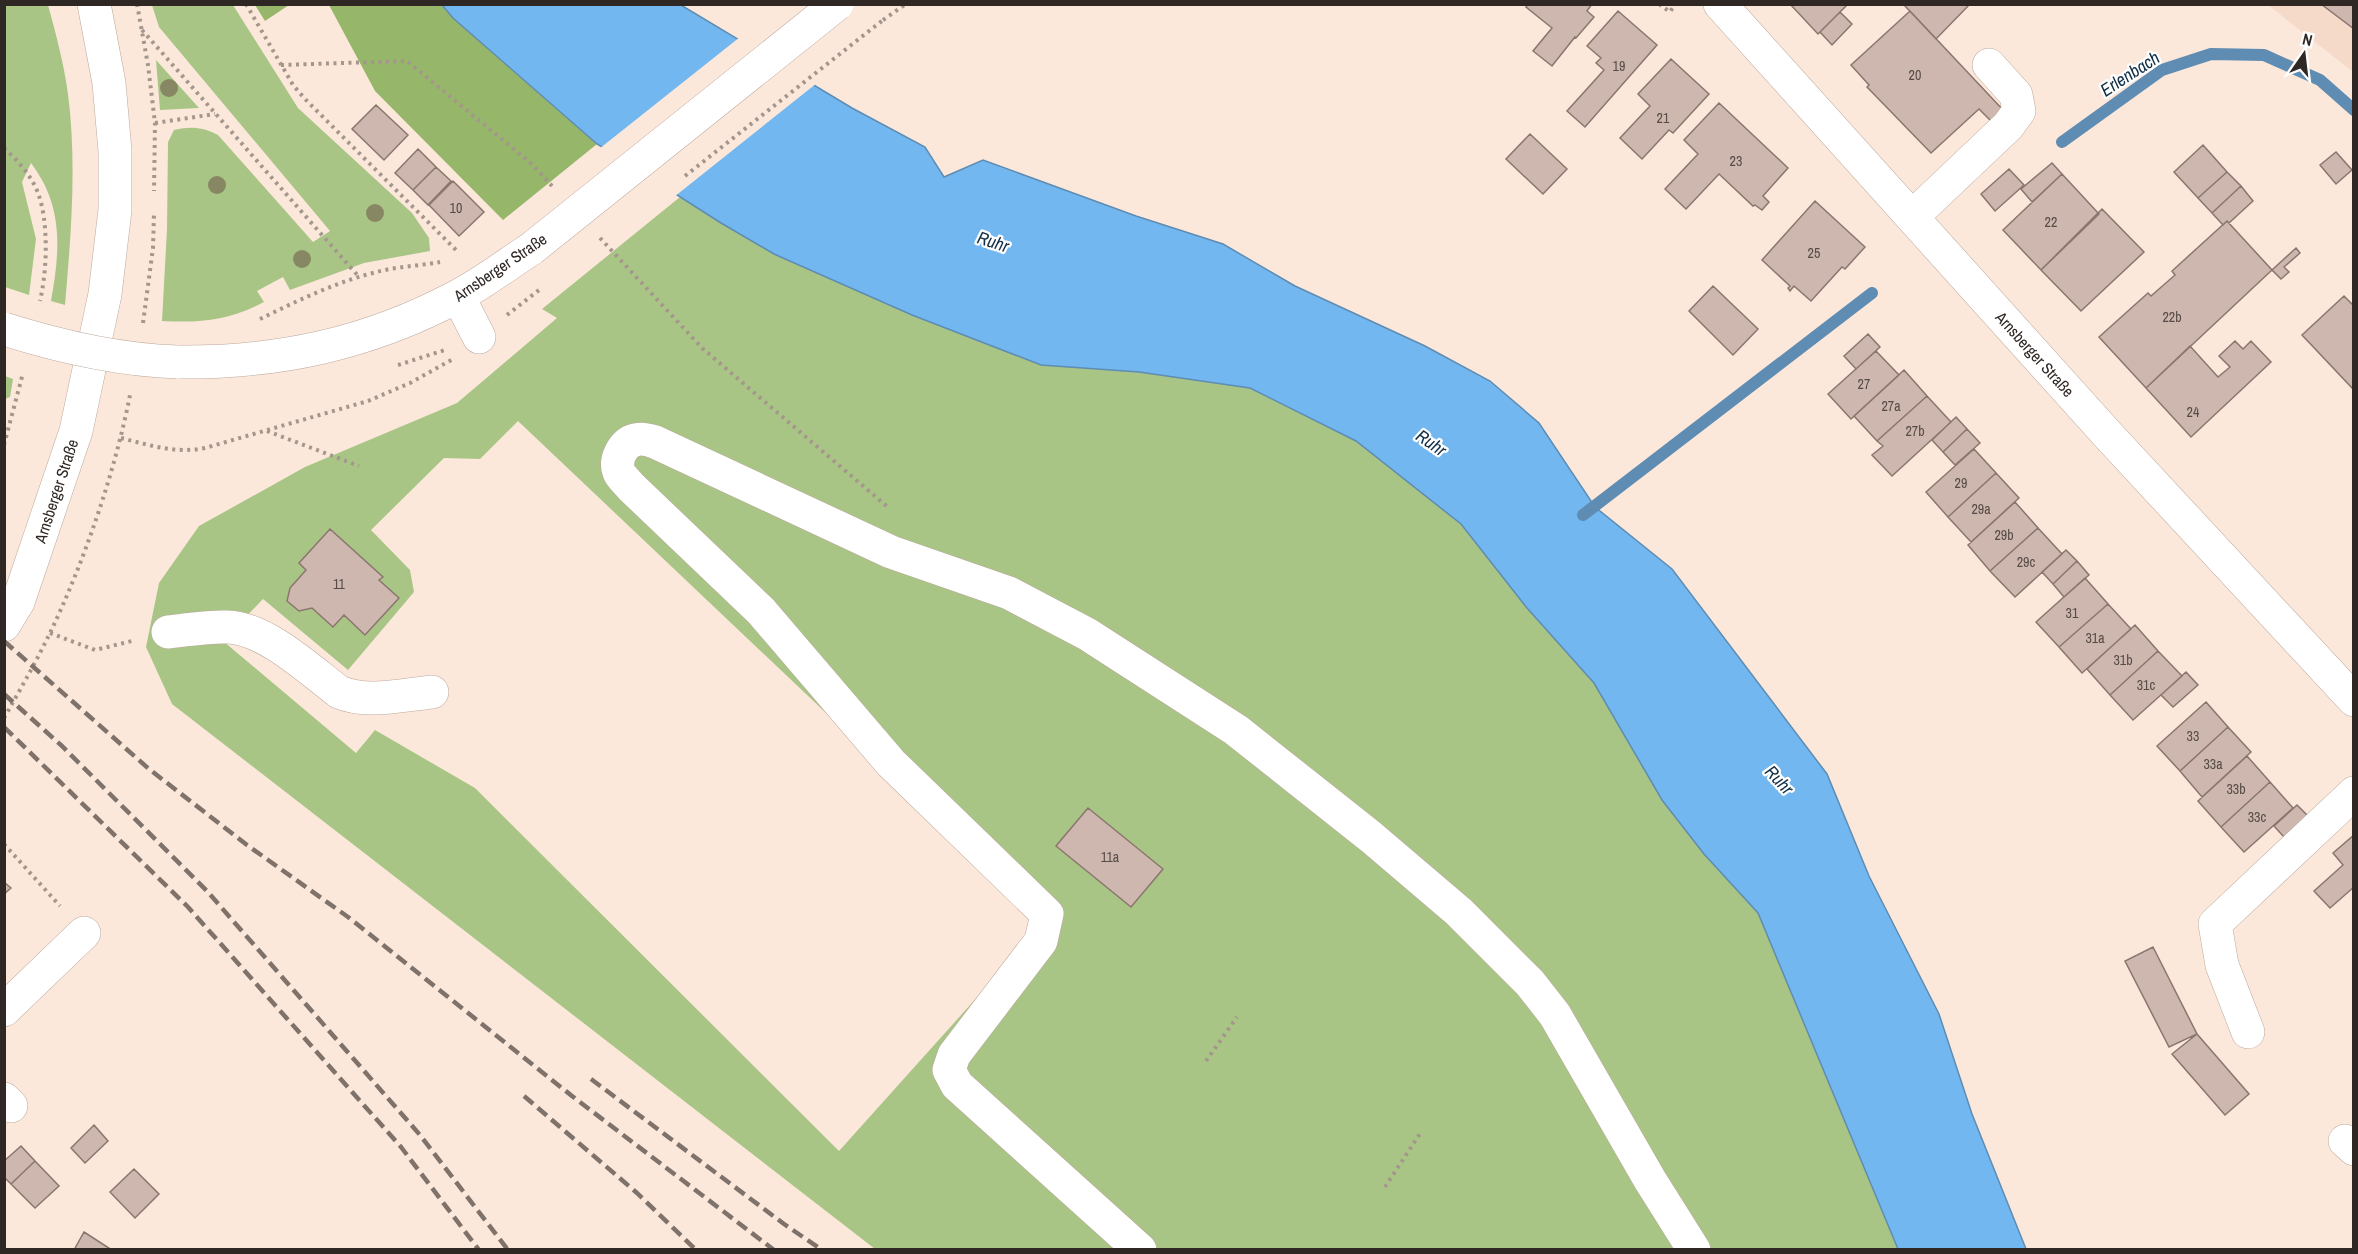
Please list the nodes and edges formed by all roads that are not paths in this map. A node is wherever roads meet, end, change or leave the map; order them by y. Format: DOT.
graph roads {
  1 [pos="94,4"];
  2 [pos="837,4"];
  3 [pos="1720,4"];
  4 [pos="1989,65"];
  5 [pos="1912,217"];
  6 [pos="458,296"];
  7 [pos="4,329"];
  8 [pos="479,337"];
  9 [pos="4,625"];
  10 [pos="168,632"];
  11 [pos="432,692"];
  12 [pos="2354,700"];
  13 [pos="2354,793"];
  14 [pos="84,933"];
  15 [pos="4,1010"];
  16 [pos="2248,1032"];
  17 [pos="1140,1250"];
  18 [pos="1694,1250"];
  1 -- 9 [label="street, Arnsberger Straße"];
  2 -- 6 [label="street, Arnsberger Straße, bridge"];
  3 -- 5 [label="street, Arnsberger Straße"];
  4 -- 5 [label="street"];
  5 -- 12 [label="street, Arnsberger Straße"];
  6 -- 7 [label="street, Arnsberger Straße, bridge"];
  6 -- 8 [label="street"];
  10 -- 11 [label="street"];
  13 -- 16 [label="street"];
  14 -- 15 [label="street"];
  17 -- 18 [label="street"];
}
